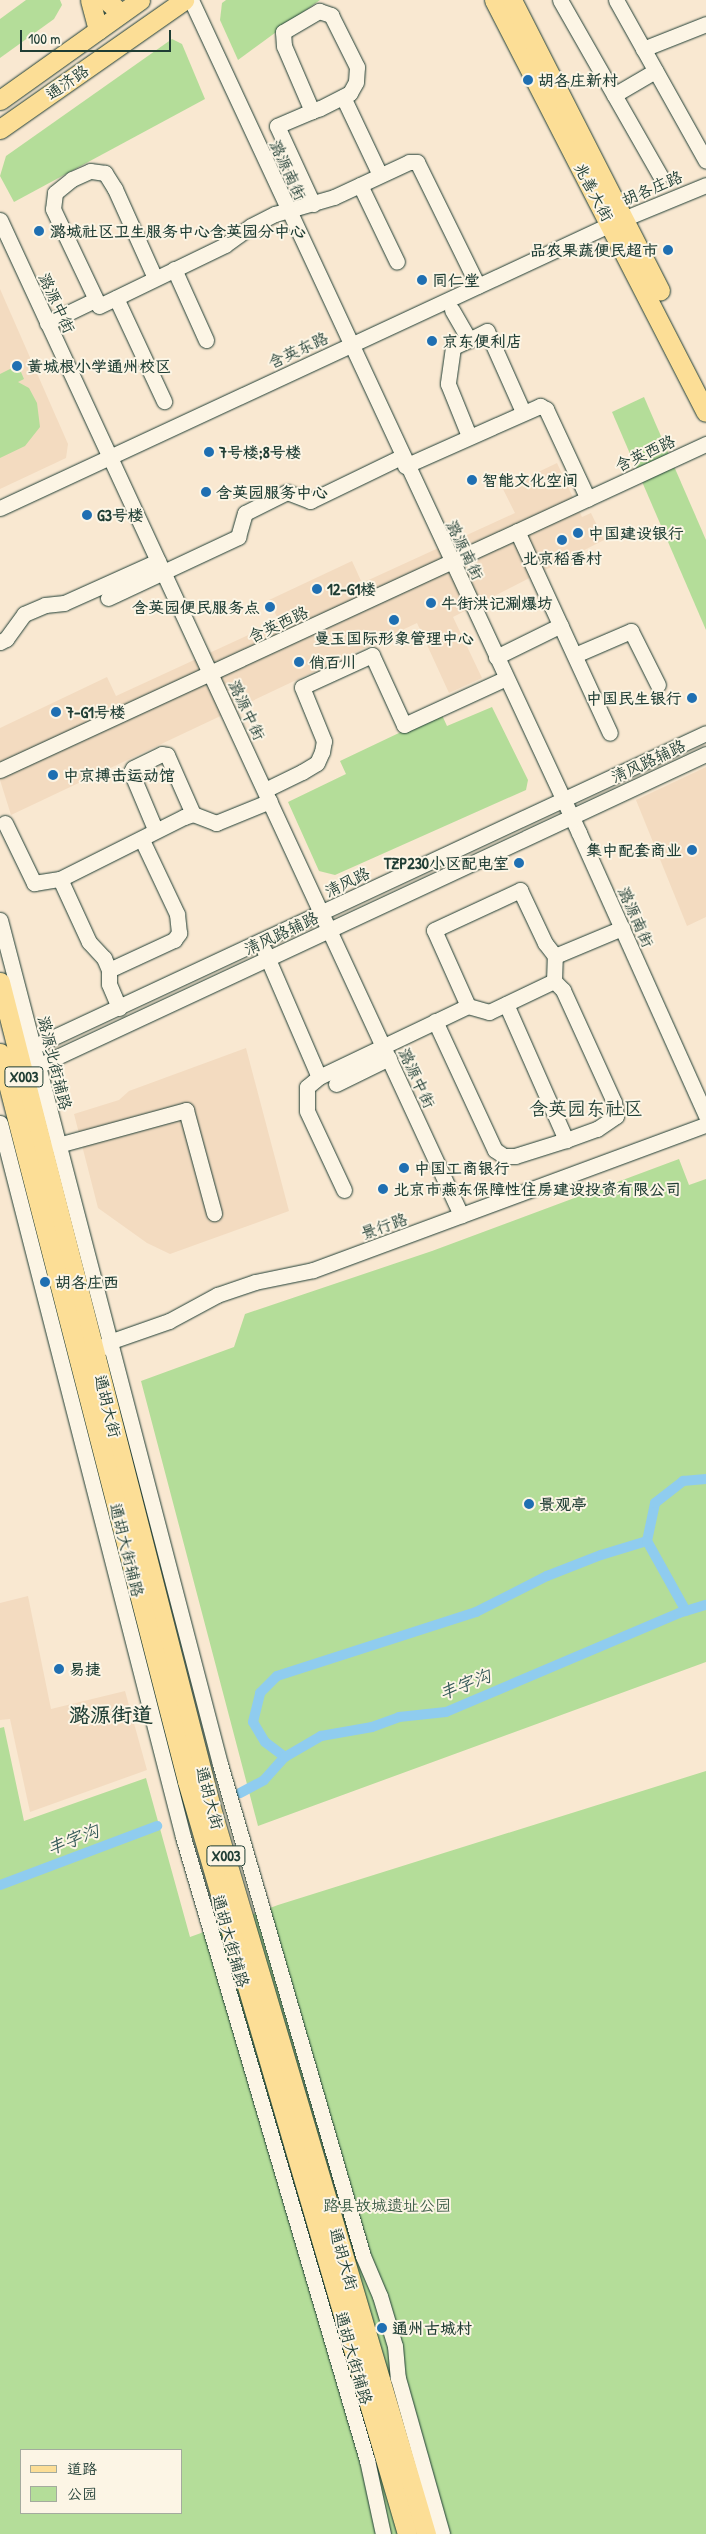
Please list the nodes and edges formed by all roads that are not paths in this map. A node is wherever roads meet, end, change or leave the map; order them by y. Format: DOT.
graph roads {
  1 [pos="90,0"];
  2 [pos="106,0"];
  3 [pos="140,0"];
  4 [pos="184,0"];
  5 [pos="191,0"];
  6 [pos="494,0"];
  7 [pos="512,0"];
  8 [pos="616,0"];
  9 [pos="567,2"];
  10 [pos="121,13"];
  11 [pos="706,24"];
  12 [pos="98,30"];
  13 [pos="643,49"];
  14 [pos="655,71"];
  15 [pos="614,94"];
  16 [pos="342,96"];
  17 [pos="0,100"];
  18 [pos="312,111"];
  19 [pos="0,129"];
  20 [pos="706,161"];
  21 [pos="660,175"];
  22 [pos="380,176"];
  23 [pos="706,184"];
  24 [pos="360,185"];
  25 [pos="313,204"];
  26 [pos="287,209"];
  27 [pos="0,220"];
  28 [pos="618,221"];
  29 [pos="397,262"];
  30 [pos="174,270"];
  31 [pos="155,278"];
  32 [pos="478,286"];
  33 [pos="116,298"];
  34 [pos="95,300"];
  35 [pos="452,310"];
  36 [pos="47,323"];
  37 [pos="206,340"];
  38 [pos="468,340"];
  39 [pos="351,345"];
  40 [pos="706,388"];
  41 [pos="164,401"];
  42 [pos="523,412"];
  43 [pos="706,412"];
  44 [pos="470,436"];
  45 [pos="706,444"];
  46 [pos="109,458"];
  47 [pos="403,462"];
  48 [pos="588,498"];
  49 [pos="0,508"];
  50 [pos="517,531"];
  51 [pos="452,561"];
  52 [pos="161,567"];
  53 [pos="108,598"];
  54 [pos="561,625"];
  55 [pos="0,642"];
  56 [pos="575,655"];
  57 [pos="496,657"];
  58 [pos="211,674"];
  59 [pos="506,678"];
  60 [pos="658,685"];
  61 [pos="610,733"];
  62 [pos="706,733"];
  63 [pos="706,754"];
  64 [pos="0,770"];
  65 [pos="268,796"];
  66 [pos="562,799"];
  67 [pos="193,814"];
  68 [pos="571,816"];
  69 [pos="5,823"];
  70 [pos="155,829"];
  71 [pos="142,840"];
  72 [pos="60,879"];
  73 [pos="322,913"];
  74 [pos="0,920"];
  75 [pos="622,928"];
  76 [pos="330,929"];
  77 [pos="260,942"];
  78 [pos="555,956"];
  79 [pos="267,958"];
  80 [pos="109,970"];
  81 [pos="554,981"];
  82 [pos="0,982"];
  83 [pos="506,1004"];
  84 [pos="468,1006"];
  85 [pos="119,1008"];
  86 [pos="435,1021"];
  87 [pos="386,1052"];
  88 [pos="13,1054"];
  89 [pos="23,1073"];
  90 [pos="319,1077"];
  91 [pos="336,1084"];
  92 [pos="706,1116"];
  93 [pos="0,1123"];
  94 [pos="706,1125"];
  95 [pos="566,1140"];
  96 [pos="58,1145"];
  97 [pos="31,1176"];
  98 [pos="344,1190"];
  99 [pos="214,1213"];
  100 [pos="461,1215"];
  101 [pos="102,1347"];
  102 [pos="79,1365"];
  103 [pos="383,2534"];
  104 [pos="407,2534"];
  105 [pos="426,2534"];
  106 [pos="442,2534"];
  1 -- 12 [label="main road"];
  2 -- 10 [label="main road"];
  3 -- 10 [label="main road, 通济路"];
  4 -- 19 [label="main road, 通济路"];
  5 -- 26 [label="street, 潞源南街"];
  6 -- 28 [label="main road, 兆善大街"];
  7 -- 28 [label="main road, 兆善大街"];
  8 -- 13 [label="street"];
  9 -- 15 [label="street"];
  10 -- 12 [label="main road, 通济路"];
  11 -- 13 [label="street"];
  12 -- 17 [label="main road, 通济路"];
  13 -- 14 [label="street"];
  14 -- 15 [label="street"];
  14 -- 20 [label="street"];
  15 -- 21 [label="street"];
  16 -- 18 [label="street"];
  16 -- 18 [label="street"];
  16 -- 22 [label="street"];
  18 -- 25 [label="street"];
  22 -- 24 [label="street"];
  22 -- 32 [label="street"];
  23 -- 28 [label="street, 胡各庄路"];
  24 -- 25 [label="street"];
  24 -- 29 [label="street"];
  25 -- 26 [label="street"];
  26 -- 30 [label="street"];
  26 -- 39 [label="street, 潞源南街"];
  27 -- 36 [label="street, 潞源中街"];
  28 -- 32 [label="street, 含英东路"];
  28 -- 40 [label="main road, 兆善大街"];
  28 -- 43 [label="main road, 兆善大街"];
  30 -- 31 [label="street"];
  30 -- 37 [label="street"];
  31 -- 33 [label="street"];
  31 -- 34 [label="street"];
  32 -- 39 [label="street, 含英东路"];
  33 -- 34 [label="street"];
  33 -- 41 [label="street"];
  34 -- 36 [label="street"];
  35 -- 38 [label="street"];
  36 -- 46 [label="street, 潞源中街"];
  38 -- 42 [label="street"];
  38 -- 44 [label="street"];
  39 -- 46 [label="street, 含英东路"];
  39 -- 47 [label="street, 潞源南街"];
  42 -- 44 [label="street"];
  42 -- 48 [label="street"];
  44 -- 47 [label="street"];
  45 -- 48 [label="street, 含英西路"];
  46 -- 49 [label="street, 含英东路"];
  46 -- 52 [label="street, 潞源中街"];
  47 -- 51 [label="street, 潞源南街"];
  47 -- 52 [label="street"];
  48 -- 50 [label="street, 含英西路"];
  50 -- 51 [label="street, 含英西路"];
  50 -- 54 [label="street"];
  51 -- 57 [label="street, 潞源南街"];
  51 -- 58 [label="street, 含英西路"];
  52 -- 53 [label="street"];
  52 -- 55 [label="street"];
  52 -- 58 [label="street, 潞源中街"];
  54 -- 56 [label="street"];
  54 -- 57 [label="street"];
  56 -- 60 [label="street"];
  56 -- 61 [label="street"];
  57 -- 59 [label="street, 潞源南街"];
  58 -- 64 [label="street, 含英西路"];
  58 -- 65 [label="street, 潞源中街"];
  59 -- 65 [label="street"];
  59 -- 66 [label="street, 潞源南街"];
  62 -- 66 [label="street, 清风路"];
  63 -- 68 [label="street, 清风路辅路"];
  65 -- 67 [label="street"];
  65 -- 73 [label="street, 潞源中街"];
  66 -- 68 [label="street, 潞源南街"];
  66 -- 73 [label="street, 清风路"];
  67 -- 70 [label="street"];
  67 -- 70 [label="street"];
  68 -- 75 [label="street, 潞源南街"];
  68 -- 76 [label="street, 清风路辅路"];
  69 -- 72 [label="street"];
  70 -- 71 [label="street"];
  71 -- 72 [label="street"];
  71 -- 80 [label="street"];
  72 -- 80 [label="street"];
  73 -- 76 [label="street, 潞源中街"];
  73 -- 77 [label="street, 清风路"];
  74 -- 88 [label="street, 潞源北街辅路"];
  75 -- 78 [label="street"];
  75 -- 92 [label="street, 潞源南街"];
  76 -- 79 [label="street, 清风路辅路"];
  76 -- 87 [label="street, 潞源中街"];
  77 -- 79 [label="street"];
  77 -- 85 [label="street, 清风路"];
  78 -- 81 [label="street"];
  78 -- 84 [label="street"];
  79 -- 89 [label="street, 清风路辅路"];
  79 -- 90 [label="street"];
  80 -- 85 [label="street"];
  81 -- 83 [label="street"];
  81 -- 95 [label="street"];
  82 -- 88 [label="main road, X003"];
  83 -- 84 [label="street"];
  83 -- 95 [label="street"];
  84 -- 86 [label="street"];
  85 -- 88 [label="street, 清风路"];
  86 -- 87 [label="street"];
  86 -- 95 [label="street"];
  87 -- 90 [label="street"];
  87 -- 91 [label="street"];
  87 -- 100 [label="street, 潞源中街"];
  88 -- 89 [label="main road, X003"];
  88 -- 89 [label="street, 潞源北街辅路"];
  89 -- 96 [label="street, 潞源北街辅路"];
  89 -- 97 [label="main road, X003"];
  90 -- 98 [label="street"];
  93 -- 97 [label="street"];
  94 -- 100 [label="street, 景行路"];
  96 -- 99 [label="street"];
  96 -- 101 [label="street, 潞源北街辅路"];
  97 -- 101 [label="main road, 通胡大街 / X003"];
  97 -- 102 [label="main road, 通胡大街 / X003"];
  97 -- 103 [label="street, 通胡大街辅路"];
  100 -- 101 [label="street, 景行路"];
  101 -- 102 [label="street, 景行路"];
  101 -- 105 [label="main road, 通胡大街 / X003"];
  101 -- 106 [label="street"];
  102 -- 104 [label="main road, 通胡大街 / X003"];
}
